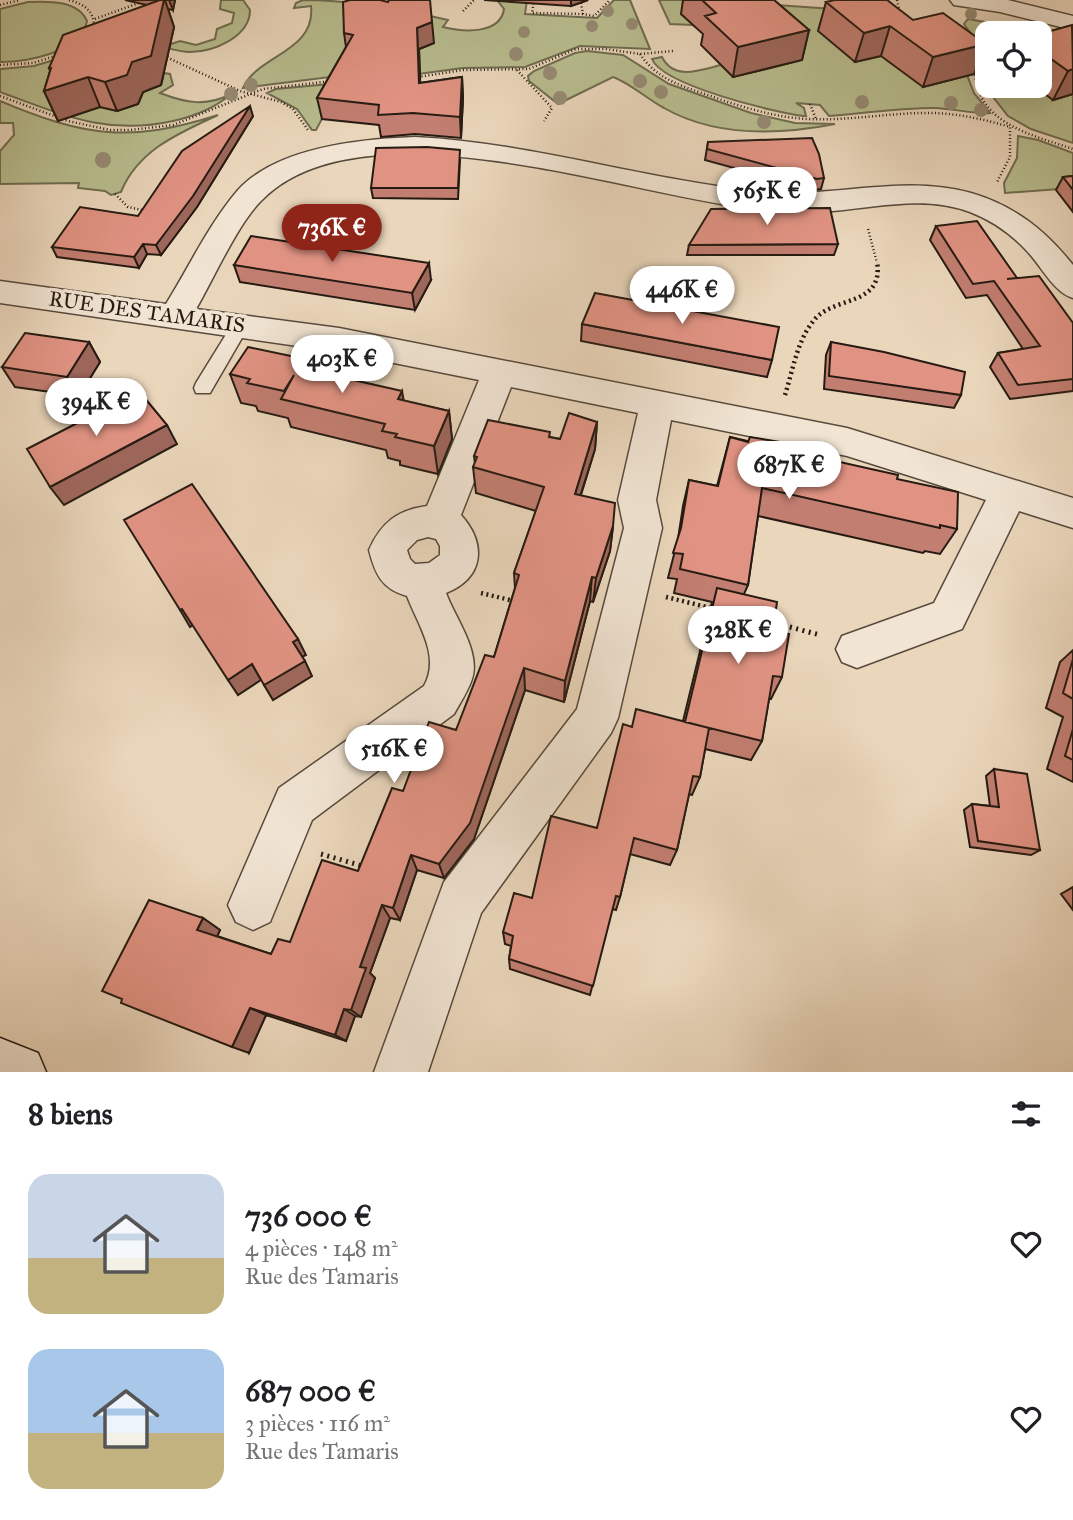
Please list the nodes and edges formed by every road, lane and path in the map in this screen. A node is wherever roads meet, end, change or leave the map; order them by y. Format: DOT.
graph roads {
  1 [pos="20,0"];
  2 [pos="69,0"];
  3 [pos="147,0"];
  4 [pos="474,0"];
  5 [pos="534,0"];
  6 [pos="610,0"];
  7 [pos="897,0"];
  8 [pos="962,0"];
  9 [pos="581,3"];
  10 [pos="0,5"];
  11 [pos="463,10"];
  12 [pos="583,14"];
  13 [pos="95,19"];
  14 [pos="1073,23"];
  15 [pos="903,25"];
  16 [pos="92,31"];
  17 [pos="673,51"];
  18 [pos="65,52"];
  19 [pos="155,53"];
  20 [pos="640,54"];
  21 [pos="0,65"];
  22 [pos="975,67"];
  23 [pos="517,70"];
  24 [pos="415,78"];
  25 [pos="342,80"];
  26 [pos="975,84"];
  27 [pos="250,94"];
  28 [pos="0,96"];
  29 [pos="985,98"];
  30 [pos="810,104"];
  31 [pos="816,119"];
  32 [pos="544,121"];
  33 [pos="1010,127"];
  34 [pos="1073,149"];
  35 [pos="324,158"];
  36 [pos="115,194"];
  37 [pos="861,201"];
  38 [pos="982,207"];
  39 [pos="147,211"];
  40 [pos="1073,287"];
  41 [pos="0,292"];
  42 [pos="176,315"];
  43 [pos="240,324"];
  44 [pos="499,373"];
  45 [pos="203,388"];
  46 [pos="657,405"];
  47 [pos="775,427"];
  48 [pos="1009,492"];
  49 [pos="1073,513"];
  50 [pos="439,523"];
  51 [pos="433,580"];
  52 [pos="628,588"];
  53 [pos="522,603"];
  54 [pos="719,610"];
  55 [pos="763,620"];
  56 [pos="857,649"];
  57 [pos="280,841"];
  58 [pos="379,871"];
  59 [pos="253,905"];
  60 [pos="0,1065"];
  61 [pos="19,1072"];
  62 [pos="401,1072"];
  1 -- 10 [label="path"];
  2 -- 13 [label="path"];
  3 -- 13 [label="path"];
  4 -- 11 [label="path"];
  5 -- 12 [label="path"];
  6 -- 12 [label="path"];
  7 -- 15 [label="path"];
  8 -- 14 [label="street"];
  9 -- 12 [label="path"];
  13 -- 16 [label="path"];
  17 -- 20 [label="path"];
  18 -- 21 [label="path"];
  19 -- 27 [label="path"];
  20 -- 23 [label="path"];
  20 -- 31 [label="path"];
  22 -- 26 [label="path"];
  23 -- 24 [label="path"];
  23 -- 32 [label="path"];
  25 -- 27 [label="path"];
  27 -- 28 [label="path"];
  27 -- 35 [label="path"];
  29 -- 33 [label="path"];
  30 -- 31 [label="path"];
  31 -- 33 [label="path"];
  33 -- 34 [label="path"];
  33 -- 38 [label="path"];
  35 -- 37 [label="street"];
  35 -- 42 [label="street"];
  36 -- 39 [label="path"];
  37 -- 38 [label="street"];
  37 -- 47 [label="path"];
  38 -- 40 [label="street"];
  41 -- 42 [label="street, RUE DES TAMARIS"];
  42 -- 43 [label="street, RUE DES TAMARIS"];
  43 -- 44 [label="street, RUE DES TAMARIS"];
  43 -- 45 [label="lane"];
  44 -- 46 [label="street, RUE DES TAMARIS"];
  44 -- 50 [label="street"];
  46 -- 47 [label="street, RUE DES TAMARIS"];
  46 -- 52 [label="street"];
  47 -- 48 [label="street, RUE DES TAMARIS"];
  48 -- 49 [label="street, RUE DES TAMARIS"];
  48 -- 56 [label="street"];
  50 -- 51 [label="street"];
  50 -- 51 [label="street"];
  51 -- 53 [label="path"];
  51 -- 57 [label="street"];
  52 -- 54 [label="path"];
  52 -- 62 [label="street"];
  55 -- 56 [label="path"];
  57 -- 58 [label="path"];
  57 -- 59 [label="street"];
  60 -- 61 [label="street"];
}
